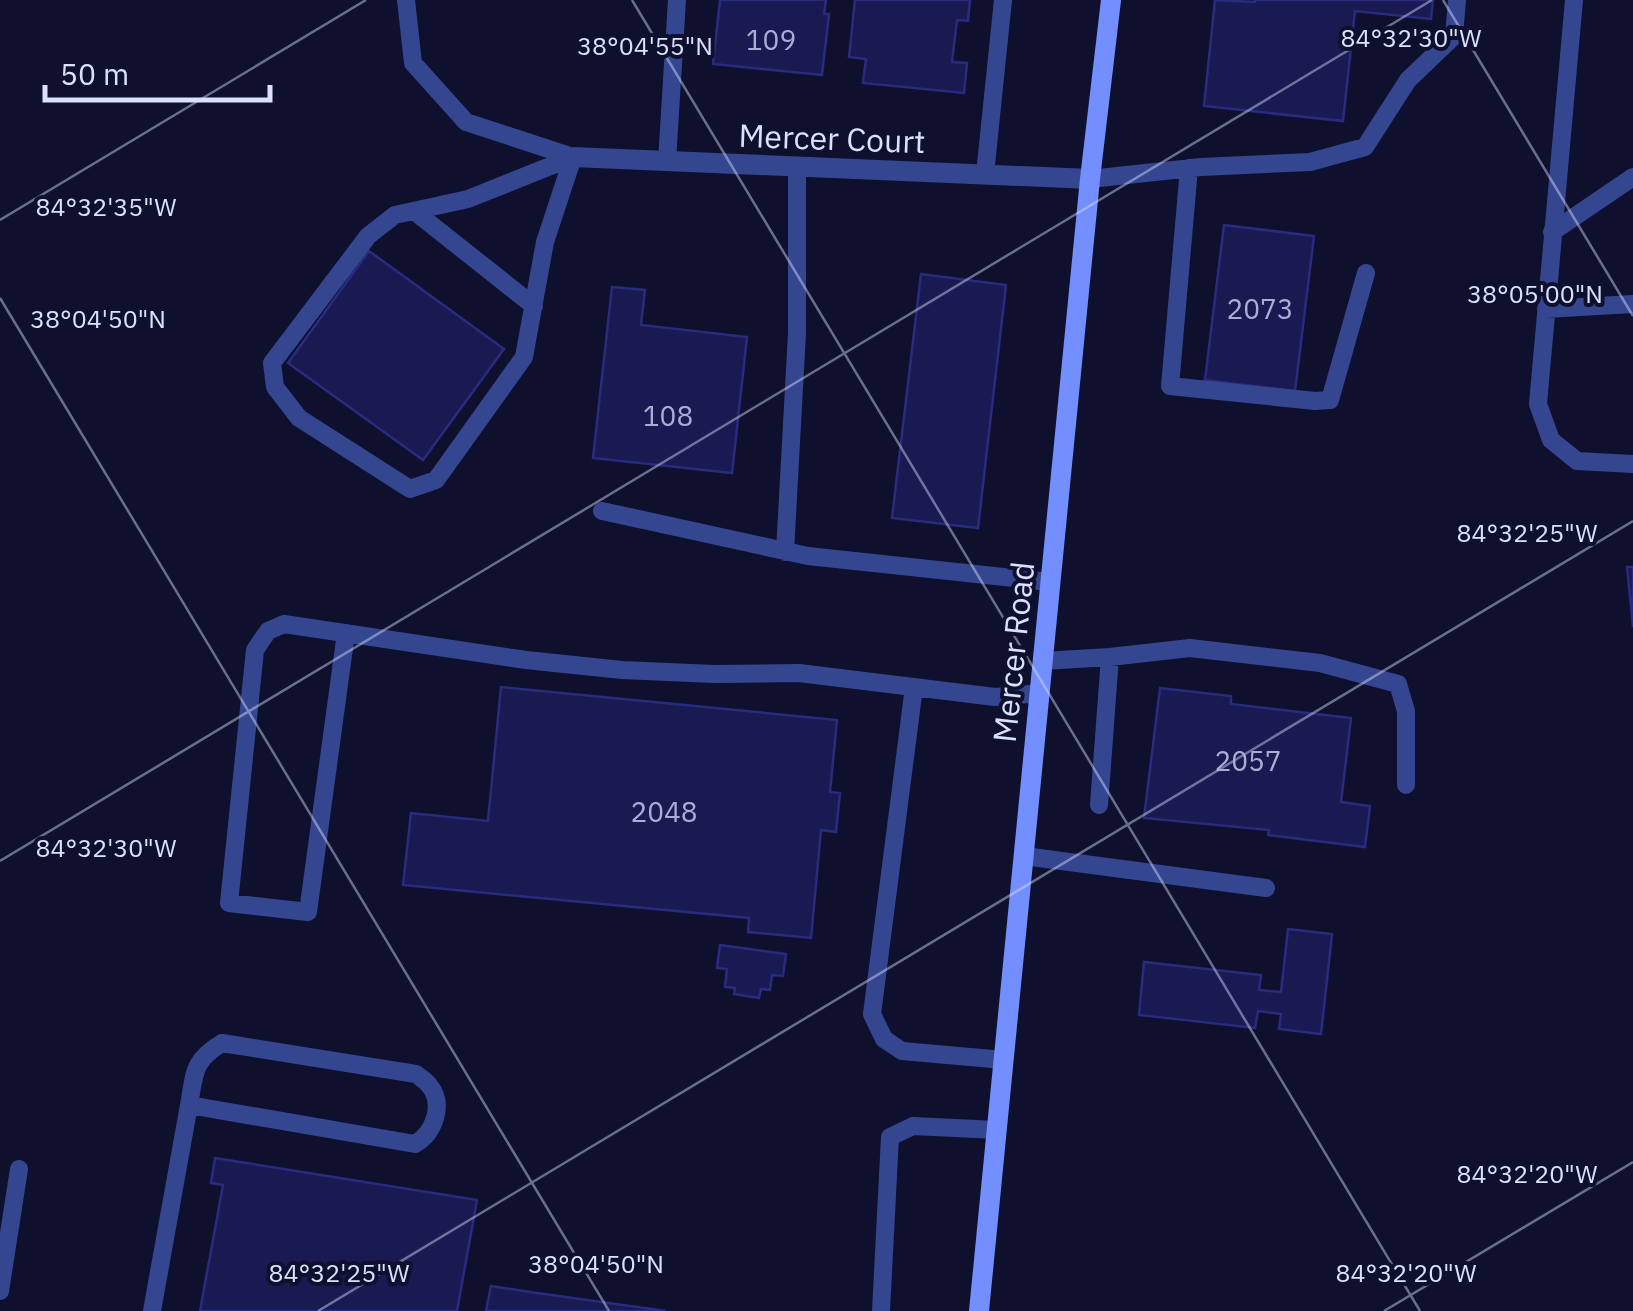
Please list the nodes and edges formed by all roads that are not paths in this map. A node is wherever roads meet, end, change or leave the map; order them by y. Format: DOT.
graph roads {
  1 [pos="406,0"];
  2 [pos="677,0"];
  3 [pos="1003,0"];
  4 [pos="1111,0"];
  5 [pos="1457,0"];
  6 [pos="1574,0"];
  7 [pos="573,157"];
  8 [pos="667,161"];
  9 [pos="797,166"];
  10 [pos="1189,168"];
  11 [pos="985,174"];
  12 [pos="1633,177"];
  13 [pos="1090,178"];
  14 [pos="414,211"];
  15 [pos="1552,232"];
  16 [pos="1366,273"];
  17 [pos="1633,304"];
  18 [pos="534,306"];
  19 [pos="1546,309"];
  20 [pos="1633,464"];
  21 [pos="602,512"];
  22 [pos="785,552"];
  23 [pos="1050,582"];
  24 [pos="346,633"];
  25 [pos="1110,657"];
  26 [pos="1042,661"];
  27 [pos="914,687"];
  28 [pos="1039,694"];
  29 [pos="1406,786"];
  30 [pos="1100,805"];
  31 [pos="1024,856"];
  32 [pos="1266,888"];
  33 [pos="1004,1060"];
  34 [pos="189,1105"];
  35 [pos="997,1130"];
  36 [pos="19,1169"];
  37 [pos="0,1292"];
  38 [pos="152,1311"];
  39 [pos="881,1311"];
  40 [pos="980,1311"];
  1 -- 7 [label="lane"];
  2 -- 8 [label="lane"];
  3 -- 11 [label="lane"];
  4 -- 13 [label="street, Mercer Road"];
  5 -- 10 [label="lane"];
  6 -- 15 [label="lane"];
  7 -- 8 [label="street, Mercer Court"];
  7 -- 14 [label="lane"];
  7 -- 18 [label="lane"];
  8 -- 9 [label="street, Mercer Court"];
  9 -- 11 [label="street, Mercer Court"];
  9 -- 22 [label="lane"];
  10 -- 13 [label="lane"];
  10 -- 16 [label="lane"];
  11 -- 13 [label="street, Mercer Court"];
  12 -- 15 [label="lane"];
  13 -- 23 [label="street, Mercer Road"];
  14 -- 18 [label="lane"];
  14 -- 18 [label="lane"];
  15 -- 19 [label="lane"];
  17 -- 19 [label="lane"];
  19 -- 20 [label="lane"];
  21 -- 22 [label="lane"];
  22 -- 23 [label="lane"];
  23 -- 26 [label="street, Mercer Road"];
  24 -- 24 [label="lane"];
  24 -- 27 [label="lane"];
  25 -- 26 [label="lane"];
  25 -- 29 [label="lane"];
  25 -- 30 [label="lane"];
  26 -- 28 [label="street, Mercer Road"];
  27 -- 28 [label="lane"];
  27 -- 33 [label="lane"];
  28 -- 31 [label="street, Mercer Road"];
  31 -- 32 [label="lane"];
  31 -- 33 [label="street, Mercer Road"];
  33 -- 35 [label="street, Mercer Road"];
  34 -- 34 [label="lane"];
  34 -- 38 [label="lane"];
  35 -- 39 [label="lane"];
  35 -- 40 [label="street, Mercer Road"];
  36 -- 37 [label="lane"];
}
